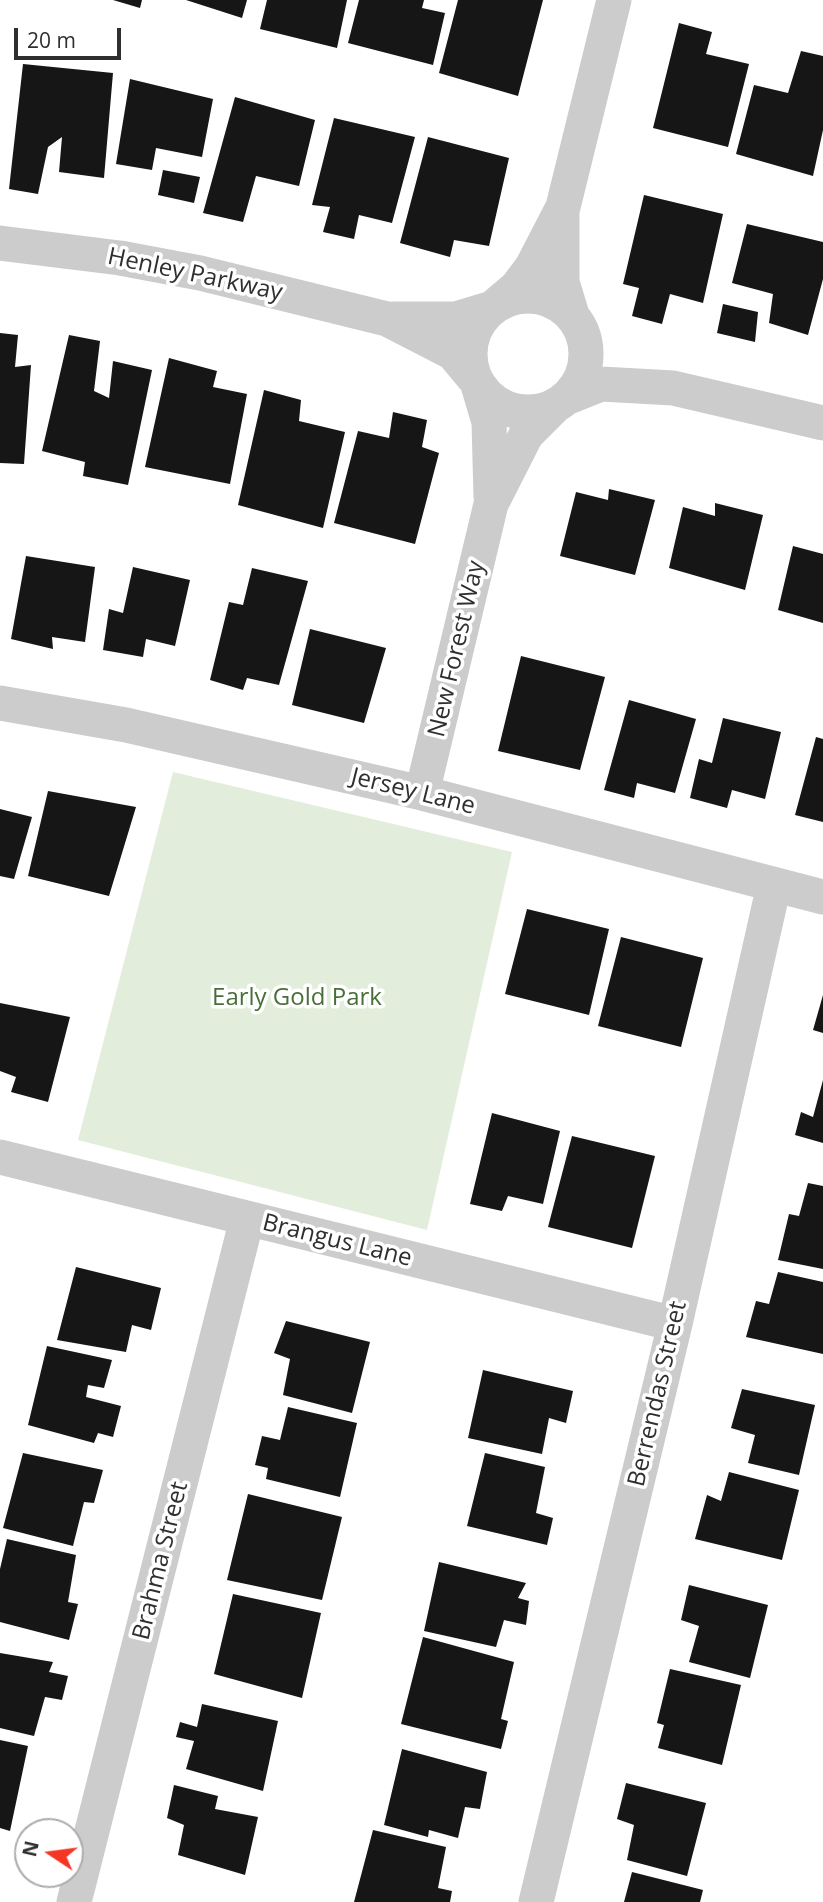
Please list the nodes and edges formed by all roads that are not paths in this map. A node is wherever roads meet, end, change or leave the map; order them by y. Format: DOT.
graph roads {
  1 [pos="614,0"];
  2 [pos="562,207"];
  3 [pos="0,243"];
  4 [pos="493,306"];
  5 [pos="387,319"];
  6 [pos="575,319"];
  7 [pos="476,381"];
  8 [pos="673,388"];
  9 [pos="561,402"];
  10 [pos="823,423"];
  11 [pos="491,504"];
  12 [pos="0,703"];
  13 [pos="422,793"];
  14 [pos="774,886"];
  15 [pos="823,897"];
  16 [pos="0,1157"];
  17 [pos="247,1219"];
  18 [pos="675,1324"];
  19 [pos="74,1902"];
  20 [pos="536,1902"];
  1 -- 2 [label="street"];
  2 -- 4 [label="street"];
  2 -- 6 [label="street"];
  3 -- 5 [label="street, Henley Parkway"];
  4 -- 5 [label="street"];
  4 -- 6 [label="street"];
  4 -- 7 [label="street"];
  5 -- 7 [label="street"];
  6 -- 8 [label="street"];
  6 -- 9 [label="street"];
  7 -- 9 [label="street"];
  7 -- 11 [label="street, New Forest Way"];
  8 -- 9 [label="street"];
  8 -- 10 [label="street"];
  9 -- 11 [label="street, New Forest Way"];
  11 -- 13 [label="street, New Forest Way"];
  12 -- 13 [label="street, Jersey Lane"];
  13 -- 14 [label="street, Jersey Lane"];
  14 -- 15 [label="street, Jersey Lane"];
  14 -- 18 [label="street, Berrendas Street"];
  16 -- 17 [label="street, Brangus Lane"];
  17 -- 18 [label="street, Brangus Lane"];
  17 -- 19 [label="street, Brahma Street"];
  18 -- 20 [label="street, Berrendas Street"];
}
